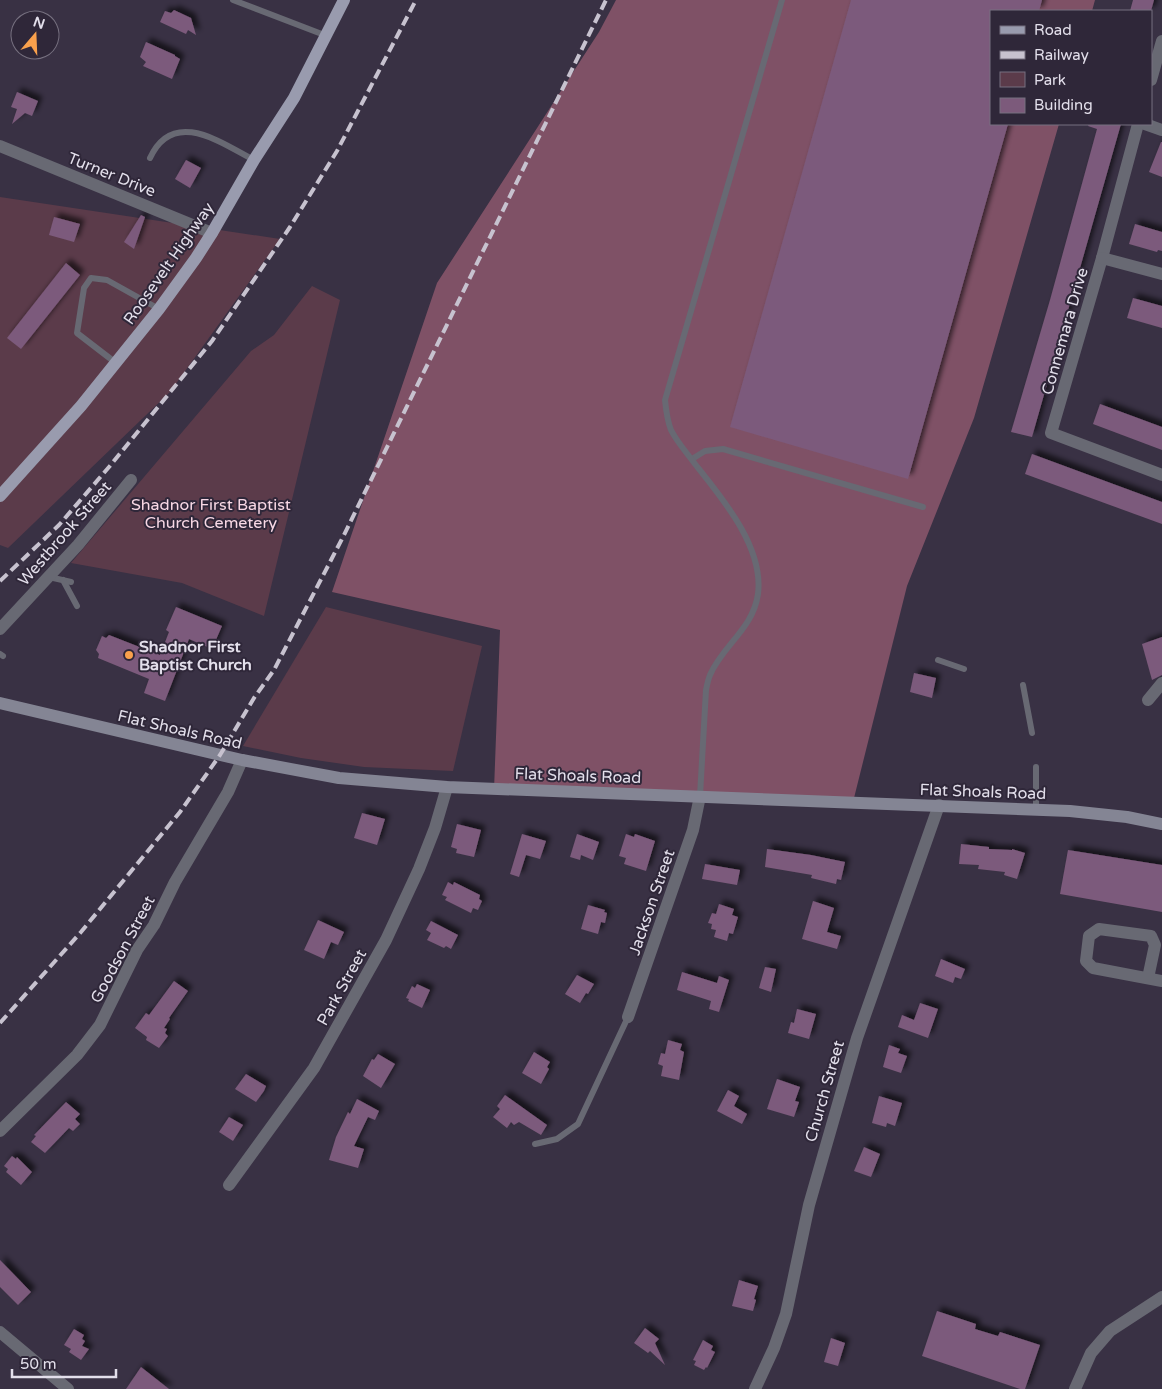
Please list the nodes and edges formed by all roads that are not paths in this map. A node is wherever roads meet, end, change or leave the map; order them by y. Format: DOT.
graph roads {
  1 [pos="233,0"];
  2 [pos="344,0"];
  3 [pos="782,0"];
  4 [pos="327,36"];
  5 [pos="1162,41"];
  6 [pos="1152,76"];
  7 [pos="1138,125"];
  8 [pos="1148,125"];
  9 [pos="1162,130"];
  10 [pos="0,146"];
  11 [pos="150,158"];
  12 [pos="254,160"];
  13 [pos="212,233"];
  14 [pos="1102,258"];
  15 [pos="1162,274"];
  16 [pos="159,309"];
  17 [pos="116,363"];
  18 [pos="692,459"];
  19 [pos="1162,475"];
  20 [pos="131,480"];
  21 [pos="0,496"];
  22 [pos="923,507"];
  23 [pos="48,576"];
  24 [pos="63,580"];
  25 [pos="71,582"];
  26 [pos="77,606"];
  27 [pos="0,628"];
  28 [pos="938,660"];
  29 [pos="964,668"];
  30 [pos="1162,684"];
  31 [pos="1023,685"];
  32 [pos="1148,700"];
  33 [pos="0,703"];
  34 [pos="1032,733"];
  35 [pos="242,760"];
  36 [pos="1036,768"];
  37 [pos="446,787"];
  38 [pos="700,796"];
  39 [pos="939,806"];
  40 [pos="1036,810"];
  41 [pos="1162,824"];
  42 [pos="1148,978"];
  43 [pos="1162,981"];
  44 [pos="628,1017"];
  45 [pos="0,1131"];
  46 [pos="535,1144"];
  47 [pos="229,1185"];
  48 [pos="1162,1297"];
  49 [pos="0,1332"];
  50 [pos="68,1389"];
  51 [pos="755,1389"];
  52 [pos="1075,1389"];
  1 -- 4 [label="lane"];
  2 -- 4 [label="main road, Roosevelt Highway"];
  3 -- 18 [label="lane"];
  4 -- 12 [label="main road, Roosevelt Highway"];
  5 -- 6 [label="street"];
  7 -- 14 [label="street, Connemara Drive"];
  8 -- 9 [label="street"];
  10 -- 13 [label="street, Turner Drive"];
  11 -- 12 [label="lane"];
  12 -- 13 [label="main road, Roosevelt Highway"];
  13 -- 16 [label="main road, Roosevelt Highway"];
  14 -- 15 [label="street"];
  14 -- 19 [label="street, Connemara Drive"];
  16 -- 17 [label="main road, Roosevelt Highway"];
  16 -- 17 [label="lane"];
  17 -- 21 [label="main road, Roosevelt Highway"];
  18 -- 22 [label="lane"];
  18 -- 38 [label="lane"];
  20 -- 23 [label="street, Westbrook Street"];
  23 -- 24 [label="lane"];
  23 -- 27 [label="street, Westbrook Street"];
  24 -- 25 [label="lane"];
  24 -- 26 [label="lane"];
  28 -- 29 [label="lane"];
  30 -- 32 [label="street"];
  31 -- 34 [label="lane"];
  33 -- 35 [label="street, Flat Shoals Road"];
  35 -- 37 [label="street, Flat Shoals Road"];
  35 -- 45 [label="street, Goodson Street"];
  36 -- 40 [label="lane"];
  37 -- 38 [label="street, Flat Shoals Road"];
  37 -- 47 [label="street, Park Street"];
  38 -- 39 [label="street, Flat Shoals Road"];
  38 -- 44 [label="street, Jackson Street"];
  39 -- 40 [label="street, Flat Shoals Road"];
  39 -- 51 [label="street, Church Street"];
  40 -- 41 [label="street, Flat Shoals Road"];
  42 -- 42 [label="street"];
  42 -- 43 [label="street"];
  44 -- 46 [label="lane"];
  48 -- 52 [label="street"];
  49 -- 50 [label="street"];
}
